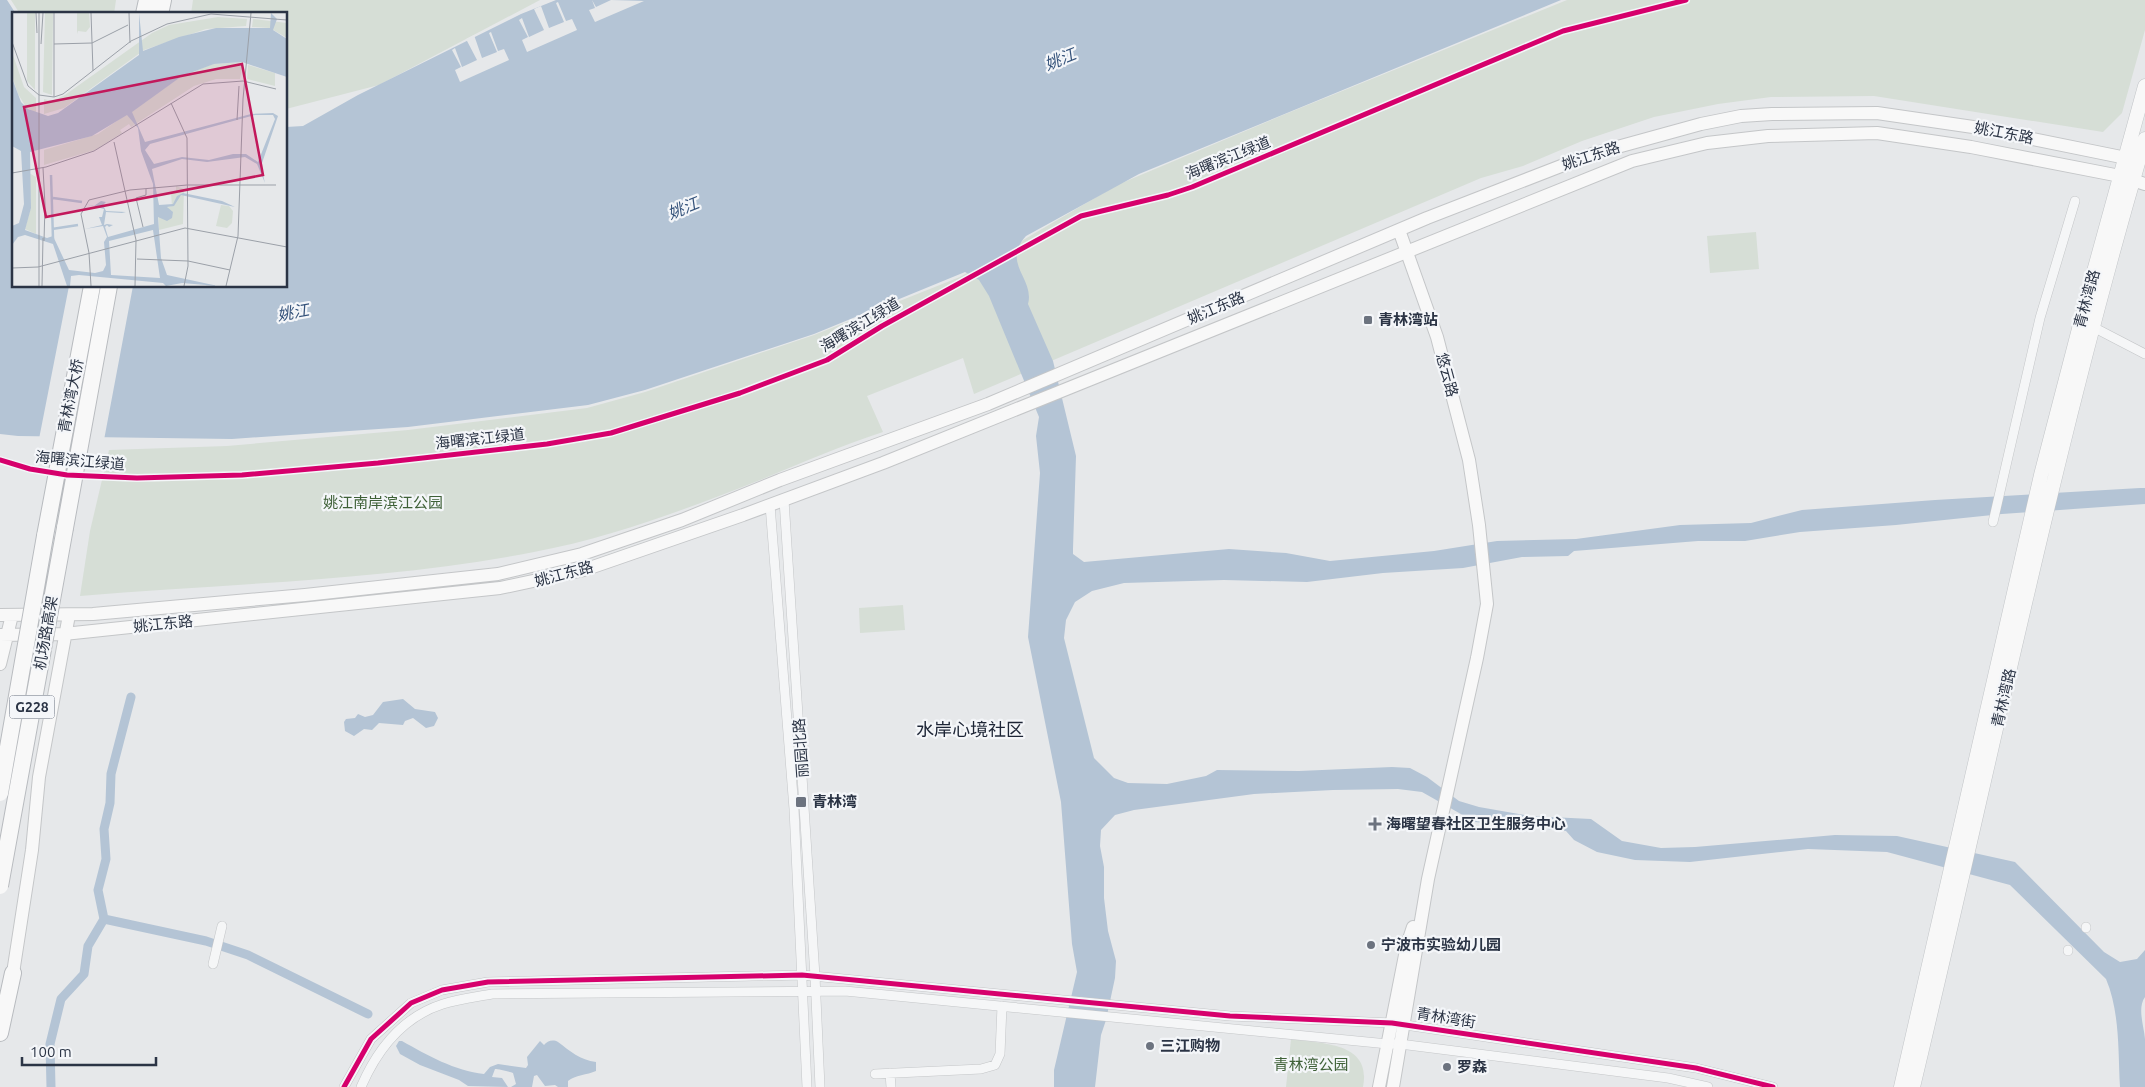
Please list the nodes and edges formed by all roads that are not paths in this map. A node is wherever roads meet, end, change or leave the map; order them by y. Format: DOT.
graph roads {
  1 [pos="2145,86"];
  2 [pos="2145,139"];
  3 [pos="2136,160"];
  4 [pos="2133,180"];
  5 [pos="2075,201"];
  6 [pos="1399,230"];
  7 [pos="1407,253"];
  8 [pos="92,288"];
  9 [pos="110,288"];
  10 [pos="2093,327"];
  11 [pos="2145,354"];
  12 [pos="784,500"];
  13 [pos="770,505"];
  14 [pos="2040,515"];
  15 [pos="1993,522"];
  16 [pos="65,528"];
  17 [pos="45,536"];
  18 [pos="6,615"];
  19 [pos="68,615"];
  20 [pos="64,634"];
  21 [pos="3,635"];
  22 [pos="0,664"];
  23 [pos="0,793"];
  24 [pos="0,886"];
  25 [pos="222,926"];
  26 [pos="213,964"];
  27 [pos="13,974"];
  28 [pos="802,975"];
  29 [pos="815,976"];
  30 [pos="802,991"];
  31 [pos="816,991"];
  32 [pos="1002,1006"];
  33 [pos="1398,1023"];
  34 [pos="0,1034"];
  35 [pos="1394,1044"];
  36 [pos="890,1073"];
  37 [pos="875,1074"];
  38 [pos="344,1087"];
  39 [pos="361,1087"];
  40 [pos="807,1087"];
  41 [pos="820,1087"];
  42 [pos="891,1087"];
  43 [pos="1379,1087"];
  44 [pos="1392,1087"];
  45 [pos="1708,1087"];
  46 [pos="1773,1087"];
  47 [pos="1901,1087"];
  48 [pos="1913,1087"];
  1 -- 3 [label="main road, 青林湾路"];
  2 -- 3 [label="main road, 青林湾路"];
  3 -- 4 [label="main road, 青林湾路"];
  3 -- 6 [label="main road, 姚江东路"];
  4 -- 7 [label="main road, 姚江东路"];
  4 -- 10 [label="main road, 青林湾路"];
  4 -- 14 [label="main road, 青林湾路"];
  5 -- 15 [label="street"];
  6 -- 7 [label="main road, 悠云路"];
  6 -- 19 [label="main road, 姚江东路"];
  7 -- 12 [label="main road, 姚江东路"];
  7 -- 33 [label="main road, 悠云路"];
  8 -- 17 [label="highway, 青林湾大桥 / G228"];
  9 -- 16 [label="highway, 青林湾大桥 / G228"];
  10 -- 11 [label="street"];
  10 -- 14 [label="main road, 青林湾路"];
  12 -- 13 [label="main road, 姚江东路"];
  12 -- 29 [label="street, 丽园北路"];
  13 -- 20 [label="main road, 姚江东路"];
  13 -- 28 [label="street, 丽园北路"];
  14 -- 47 [label="main road, 青林湾路"];
  14 -- 48 [label="main road, 青林湾路"];
  16 -- 24 [label="highway, 机场路高架 / G228, bridge"];
  17 -- 23 [label="highway, 机场路高架 / G228, bridge"];
  18 -- 19 [label="main road, 姚江东路"];
  18 -- 21 [label="main road"];
  19 -- 20 [label="main road"];
  20 -- 21 [label="main road, 姚江东路"];
  20 -- 27 [label="main road"];
  21 -- 22 [label="main road"];
  25 -- 26 [label="street"];
  27 -- 34 [label="highway"];
  28 -- 29 [label="street, 青林湾街"];
  28 -- 30 [label="street, 丽园北路"];
  28 -- 38 [label="street, 青林湾街"];
  29 -- 31 [label="street, 丽园北路"];
  29 -- 33 [label="street, 青林湾街"];
  30 -- 31 [label="street, 青林湾街"];
  30 -- 39 [label="street, 青林湾街"];
  30 -- 40 [label="street, 丽园北路"];
  31 -- 32 [label="street, 青林湾街"];
  31 -- 41 [label="street, 丽园北路"];
  32 -- 35 [label="street, 青林湾街"];
  32 -- 36 [label="street"];
  33 -- 35 [label="main road"];
  33 -- 46 [label="street, 青林湾街"];
  35 -- 43 [label="main road"];
  35 -- 44 [label="main road"];
  35 -- 45 [label="street, 青林湾街"];
  36 -- 37 [label="street"];
  36 -- 42 [label="street"];
}
